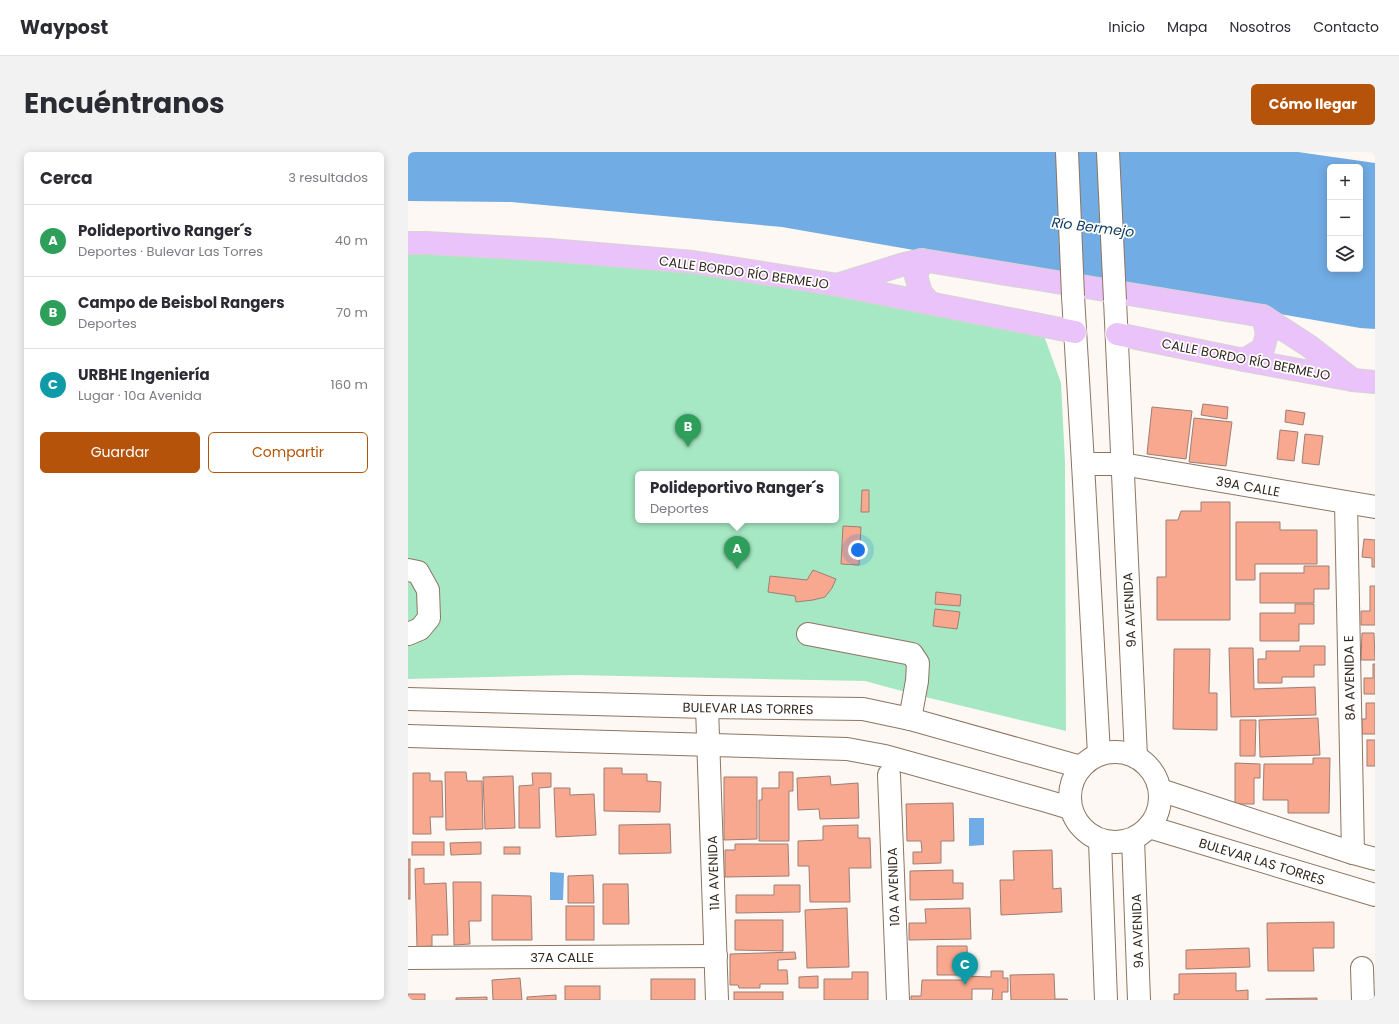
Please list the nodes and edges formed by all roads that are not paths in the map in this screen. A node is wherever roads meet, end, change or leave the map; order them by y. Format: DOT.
graph roads {
  1 [pos="1067,152"];
  2 [pos="1108,152"];
  3 [pos="408,243"];
  4 [pos="922,260"];
  5 [pos="838,285"];
  6 [pos="930,303"];
  7 [pos="1263,316"];
  8 [pos="1075,332"];
  9 [pos="1117,334"];
  10 [pos="1244,360"];
  11 [pos="1353,380"];
  12 [pos="1375,382"];
  13 [pos="1083,464"];
  14 [pos="1122,464"];
  15 [pos="1346,503"];
  16 [pos="1375,507"];
  17 [pos="408,570"];
  18 [pos="408,634"];
  19 [pos="808,634"];
  20 [pos="408,699"];
  21 [pos="707,707"];
  22 [pos="910,719"];
  23 [pos="408,736"];
  24 [pos="708,745"];
  25 [pos="1099,754"];
  26 [pos="1136,757"];
  27 [pos="1081,766"];
  28 [pos="889,775"];
  29 [pos="1160,790"];
  30 [pos="1070,808"];
  31 [pos="1141,833"];
  32 [pos="1100,841"];
  33 [pos="1353,853"];
  34 [pos="1375,859"];
  35 [pos="1375,895"];
  36 [pos="716,956"];
  37 [pos="408,958"];
  38 [pos="1362,968"];
  39 [pos="717,1000"];
  40 [pos="898,1000"];
  41 [pos="1106,1000"];
  42 [pos="1139,1000"];
  43 [pos="1363,1000"];
  1 -- 8 [label="street, bridge"];
  2 -- 9 [label="street, 9A AVENIDA, bridge"];
  3 -- 5 [label="main road, CALLE BORDO RÍO BERMEJO"];
  4 -- 5 [label="main road"];
  4 -- 6 [label="main road"];
  4 -- 7 [label="main road"];
  5 -- 6 [label="main road, CALLE BORDO RÍO BERMEJO"];
  6 -- 8 [label="main road, CALLE BORDO RÍO BERMEJO"];
  7 -- 10 [label="main road"];
  7 -- 11 [label="main road"];
  8 -- 13 [label="street"];
  9 -- 10 [label="main road, CALLE BORDO RÍO BERMEJO"];
  9 -- 14 [label="street, 9A AVENIDA"];
  10 -- 11 [label="main road, CALLE BORDO RÍO BERMEJO"];
  11 -- 12 [label="main road, CALLE BORDO RÍO BERMEJO"];
  13 -- 14 [label="street"];
  13 -- 25 [label="street"];
  14 -- 15 [label="street, 39A CALLE"];
  14 -- 26 [label="street, 9A AVENIDA"];
  15 -- 16 [label="street, 39A CALLE"];
  15 -- 33 [label="street, 8A AVENIDA E"];
  17 -- 18 [label="street"];
  19 -- 22 [label="street"];
  20 -- 21 [label="street, BULEVAR LAS TORRES"];
  21 -- 22 [label="street, BULEVAR LAS TORRES"];
  21 -- 24 [label="street"];
  22 -- 27 [label="street, BULEVAR LAS TORRES"];
  23 -- 24 [label="street"];
  24 -- 30 [label="street"];
  24 -- 36 [label="street, 11A AVENIDA"];
  25 -- 26 [label="street"];
  25 -- 27 [label="street"];
  26 -- 29 [label="street"];
  27 -- 30 [label="street"];
  28 -- 40 [label="street, 10A AVENIDA"];
  29 -- 31 [label="street"];
  29 -- 33 [label="street"];
  30 -- 32 [label="street"];
  31 -- 32 [label="street"];
  31 -- 35 [label="street, BULEVAR LAS TORRES"];
  31 -- 42 [label="street, 9A AVENIDA"];
  32 -- 41 [label="street"];
  33 -- 34 [label="street"];
  36 -- 37 [label="street, 37A CALLE"];
  36 -- 39 [label="street, 11A AVENIDA"];
  38 -- 43 [label="street"];
}
